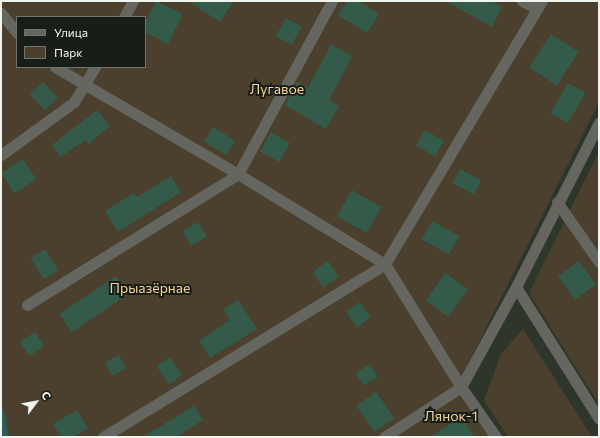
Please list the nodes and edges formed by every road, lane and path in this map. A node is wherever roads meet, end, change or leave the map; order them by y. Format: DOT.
graph roads {
  1 [pos="133,1"];
  2 [pos="522,1"];
  3 [pos="329,2"];
  4 [pos="539,5"];
  5 [pos="1,13"];
  6 [pos="125,16"];
  7 [pos="16,32"];
  8 [pos="57,68"];
  9 [pos="94,68"];
  10 [pos="85,85"];
  11 [pos="599,124"];
  12 [pos="1,155"];
  13 [pos="238,174"];
  14 [pos="557,202"];
  15 [pos="599,262"];
  16 [pos="385,264"];
  17 [pos="516,287"];
  18 [pos="27,305"];
  19 [pos="461,387"];
  20 [pos="599,419"];
  21 [pos="103,437"];
  22 [pos="384,437"];
  23 [pos="496,437"];
  1 -- 6 [label="street"];
  2 -- 4 [label="street"];
  3 -- 13 [label="street"];
  4 -- 16 [label="street"];
  5 -- 7 [label="street"];
  8 -- 10 [label="street"];
  9 -- 10 [label="street"];
  10 -- 12 [label="street"];
  10 -- 13 [label="street"];
  11 -- 14 [label="street"];
  13 -- 16 [label="street"];
  13 -- 18 [label="street"];
  14 -- 15 [label="street"];
  14 -- 17 [label="street"];
  16 -- 19 [label="street"];
  16 -- 21 [label="street"];
  17 -- 19 [label="street"];
  17 -- 20 [label="street"];
  19 -- 22 [label="street"];
  19 -- 23 [label="street"];
}
